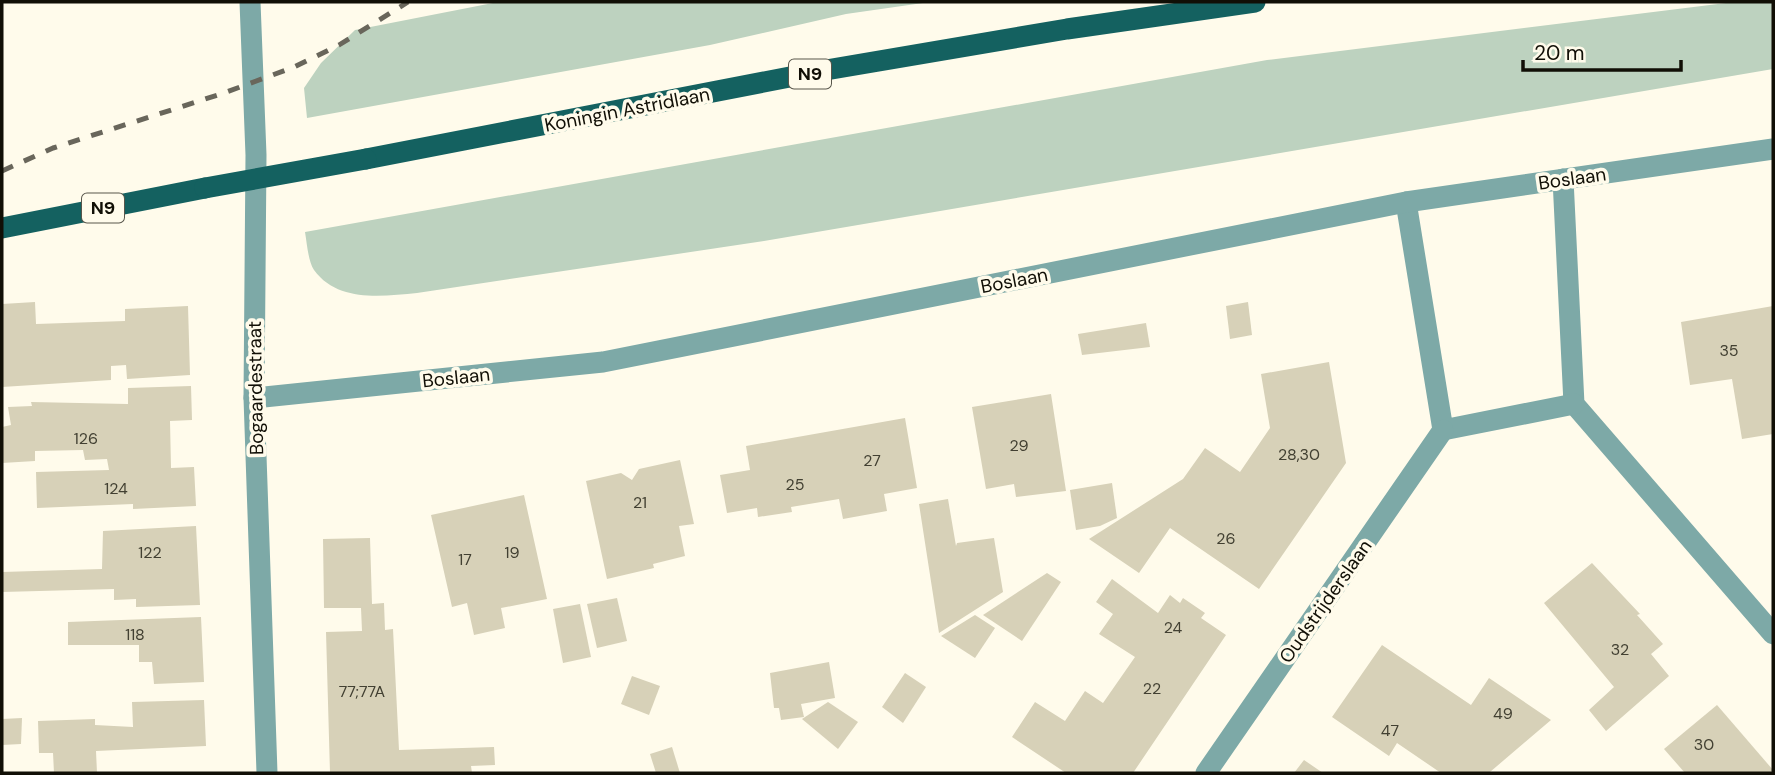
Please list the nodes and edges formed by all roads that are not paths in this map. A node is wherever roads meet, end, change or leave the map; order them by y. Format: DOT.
graph roads {
  1 [pos="250,2"];
  2 [pos="1255,2"];
  3 [pos="1773,149"];
  4 [pos="1563,179"];
  5 [pos="1406,202"];
  6 [pos="2,228"];
  7 [pos="254,398"];
  8 [pos="1574,404"];
  9 [pos="1443,430"];
  10 [pos="1773,634"];
  11 [pos="267,773"];
  12 [pos="1206,773"];
  1 -- 7 [label="street, Bogaardestraat"];
  2 -- 6 [label="main road, Koningin Astridlaan / N9, bridge"];
  3 -- 4 [label="street, Boslaan"];
  4 -- 5 [label="street, Boslaan"];
  4 -- 8 [label="street"];
  5 -- 7 [label="street, Boslaan"];
  5 -- 9 [label="street"];
  7 -- 11 [label="street, Bogaardestraat"];
  8 -- 9 [label="street"];
  8 -- 10 [label="street"];
  9 -- 12 [label="street, Oudstrijderslaan"];
}
